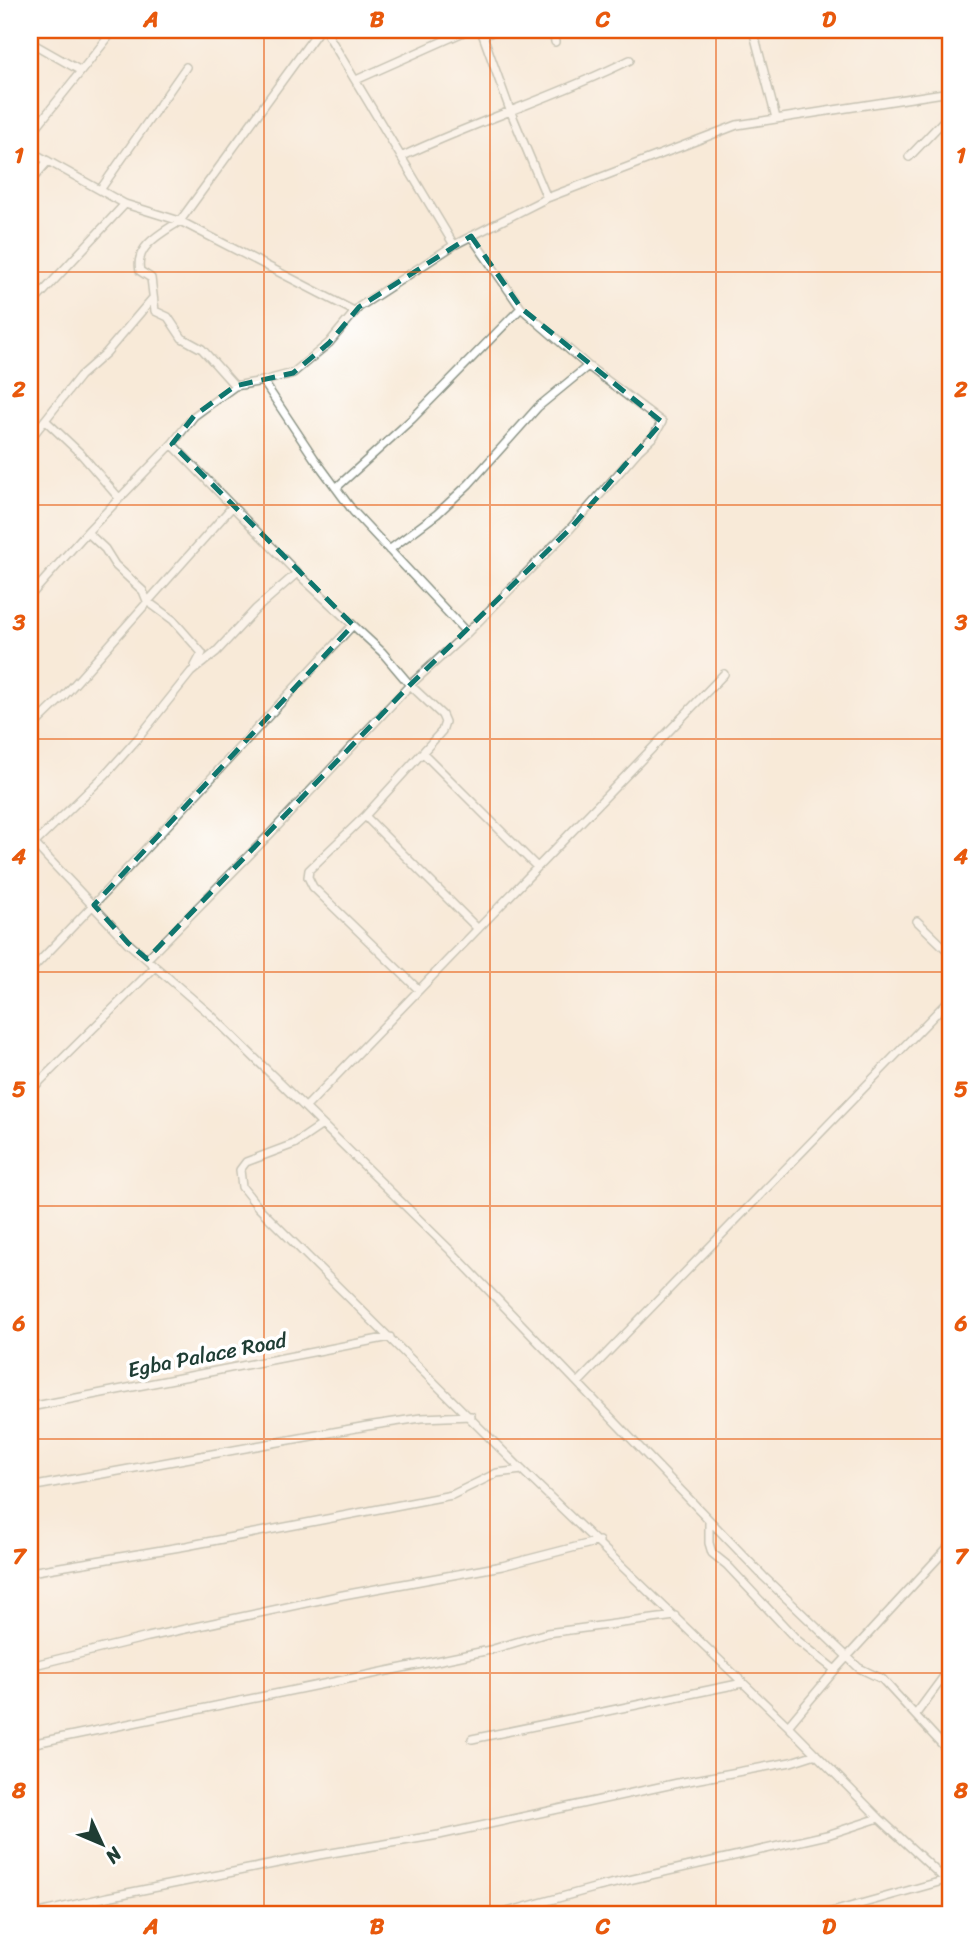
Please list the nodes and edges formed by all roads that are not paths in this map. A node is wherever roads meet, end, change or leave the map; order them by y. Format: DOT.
graph roads {
  1 [pos="114,30"];
  2 [pos="319,30"];
  3 [pos="325,30"];
  4 [pos="468,30"];
  5 [pos="497,30"];
  6 [pos="553,30"];
  7 [pos="753,30"];
  8 [pos="482,33"];
  9 [pos="30,42"];
  10 [pos="555,43"];
  11 [pos="631,60"];
  12 [pos="186,66"];
  13 [pos="80,71"];
  14 [pos="356,80"];
  15 [pos="950,92"];
  16 [pos="510,110"];
  17 [pos="950,114"];
  18 [pos="776,118"];
  19 [pos="30,135"];
  20 [pos="30,151"];
  21 [pos="401,157"];
  22 [pos="909,157"];
  23 [pos="48,161"];
  24 [pos="30,182"];
  25 [pos="100,190"];
  26 [pos="547,198"];
  27 [pos="125,204"];
  28 [pos="180,221"];
  29 [pos="471,236"];
  30 [pos="454,245"];
  31 [pos="152,299"];
  32 [pos="30,306"];
  33 [pos="521,308"];
  34 [pos="354,312"];
  35 [pos="588,366"];
  36 [pos="263,381"];
  37 [pos="235,386"];
  38 [pos="45,420"];
  39 [pos="30,439"];
  40 [pos="172,444"];
  41 [pos="337,488"];
  42 [pos="119,498"];
  43 [pos="232,507"];
  44 [pos="88,532"];
  45 [pos="389,550"];
  46 [pos="297,573"];
  47 [pos="30,596"];
  48 [pos="147,601"];
  49 [pos="353,625"];
  50 [pos="467,633"];
  51 [pos="724,674"];
  52 [pos="410,685"];
  53 [pos="30,729"];
  54 [pos="423,753"];
  55 [pos="115,759"];
  56 [pos="365,816"];
  57 [pos="31,844"];
  58 [pos="537,867"];
  59 [pos="94,905"];
  60 [pos="917,920"];
  61 [pos="478,929"];
  62 [pos="950,954"];
  63 [pos="147,959"];
  64 [pos="155,967"];
  65 [pos="30,971"];
  66 [pos="419,990"];
  67 [pos="950,999"];
  68 [pos="30,1091"];
  69 [pos="306,1107"];
  70 [pos="322,1125"];
  71 [pos="390,1337"];
  72 [pos="578,1383"];
  73 [pos="30,1407"];
  74 [pos="471,1416"];
  75 [pos="522,1470"];
  76 [pos="30,1487"];
  77 [pos="709,1520"];
  78 [pos="598,1541"];
  79 [pos="950,1545"];
  80 [pos="30,1572"];
  81 [pos="675,1616"];
  82 [pos="847,1658"];
  83 [pos="30,1666"];
  84 [pos="950,1668"];
  85 [pos="835,1670"];
  86 [pos="743,1683"];
  87 [pos="916,1714"];
  88 [pos="788,1726"];
  89 [pos="472,1739"];
  90 [pos="30,1744"];
  91 [pos="950,1753"];
  92 [pos="816,1754"];
  93 [pos="879,1818"];
  94 [pos="948,1882"];
  95 [pos="30,1915"];
  96 [pos="496,1915"];
  97 [pos="821,1915"];
  1 -- 13 [label="street"];
  2 -- 28 [label="street"];
  3 -- 14 [label="street"];
  4 -- 14 [label="street"];
  5 -- 8 [label="street"];
  6 -- 10 [label="street"];
  7 -- 18 [label="street"];
  8 -- 16 [label="street"];
  9 -- 13 [label="street"];
  11 -- 16 [label="street"];
  12 -- 25 [label="street"];
  13 -- 19 [label="street"];
  14 -- 21 [label="street"];
  15 -- 18 [label="street"];
  16 -- 21 [label="street"];
  16 -- 26 [label="street"];
  17 -- 22 [label="street"];
  18 -- 26 [label="street"];
  20 -- 23 [label="street"];
  21 -- 30 [label="street"];
  23 -- 24 [label="street"];
  23 -- 25 [label="street"];
  25 -- 27 [label="street"];
  26 -- 29 [label="street"];
  27 -- 28 [label="street"];
  27 -- 32 [label="street"];
  28 -- 31 [label="street"];
  28 -- 34 [label="street"];
  29 -- 30 [label="street"];
  29 -- 33 [label="street"];
  30 -- 34 [label="street"];
  31 -- 37 [label="street"];
  31 -- 38 [label="street"];
  33 -- 35 [label="street"];
  33 -- 41 [label="street"];
  34 -- 36 [label="street"];
  35 -- 45 [label="street"];
  35 -- 50 [label="street"];
  36 -- 37 [label="street"];
  36 -- 41 [label="street"];
  37 -- 40 [label="street"];
  38 -- 39 [label="street"];
  38 -- 42 [label="street"];
  40 -- 42 [label="street"];
  40 -- 43 [label="street"];
  41 -- 45 [label="street"];
  42 -- 44 [label="street"];
  43 -- 46 [label="street"];
  43 -- 48 [label="street"];
  44 -- 47 [label="street"];
  44 -- 48 [label="street"];
  45 -- 50 [label="street"];
  46 -- 49 [label="street"];
  46 -- 57 [label="street"];
  48 -- 53 [label="street"];
  48 -- 55 [label="street"];
  49 -- 52 [label="street"];
  49 -- 59 [label="street"];
  50 -- 52 [label="street"];
  51 -- 58 [label="street"];
  52 -- 54 [label="street"];
  52 -- 63 [label="street"];
  54 -- 56 [label="street"];
  54 -- 58 [label="street"];
  56 -- 61 [label="street"];
  56 -- 66 [label="street"];
  57 -- 59 [label="street"];
  58 -- 61 [label="street"];
  59 -- 63 [label="street"];
  59 -- 65 [label="street"];
  60 -- 62 [label="street"];
  61 -- 66 [label="street"];
  63 -- 64 [label="street"];
  64 -- 68 [label="street"];
  64 -- 69 [label="street"];
  66 -- 69 [label="street"];
  67 -- 72 [label="street"];
  69 -- 70 [label="street"];
  70 -- 71 [label="street"];
  70 -- 72 [label="street"];
  71 -- 73 [label="street, Egba Palace Road"];
  71 -- 74 [label="street"];
  72 -- 77 [label="street"];
  74 -- 75 [label="street"];
  74 -- 76 [label="street"];
  75 -- 78 [label="street"];
  75 -- 80 [label="street"];
  77 -- 82 [label="street"];
  77 -- 85 [label="street"];
  78 -- 81 [label="street"];
  78 -- 83 [label="street"];
  79 -- 82 [label="street"];
  81 -- 86 [label="street"];
  81 -- 90 [label="street"];
  82 -- 85 [label="street"];
  82 -- 87 [label="street"];
  84 -- 87 [label="street"];
  85 -- 88 [label="street"];
  86 -- 88 [label="street"];
  86 -- 89 [label="street"];
  87 -- 91 [label="street"];
  88 -- 92 [label="street"];
  92 -- 93 [label="street"];
  92 -- 95 [label="street"];
  93 -- 94 [label="street"];
  93 -- 96 [label="street"];
  94 -- 97 [label="street"];
}
